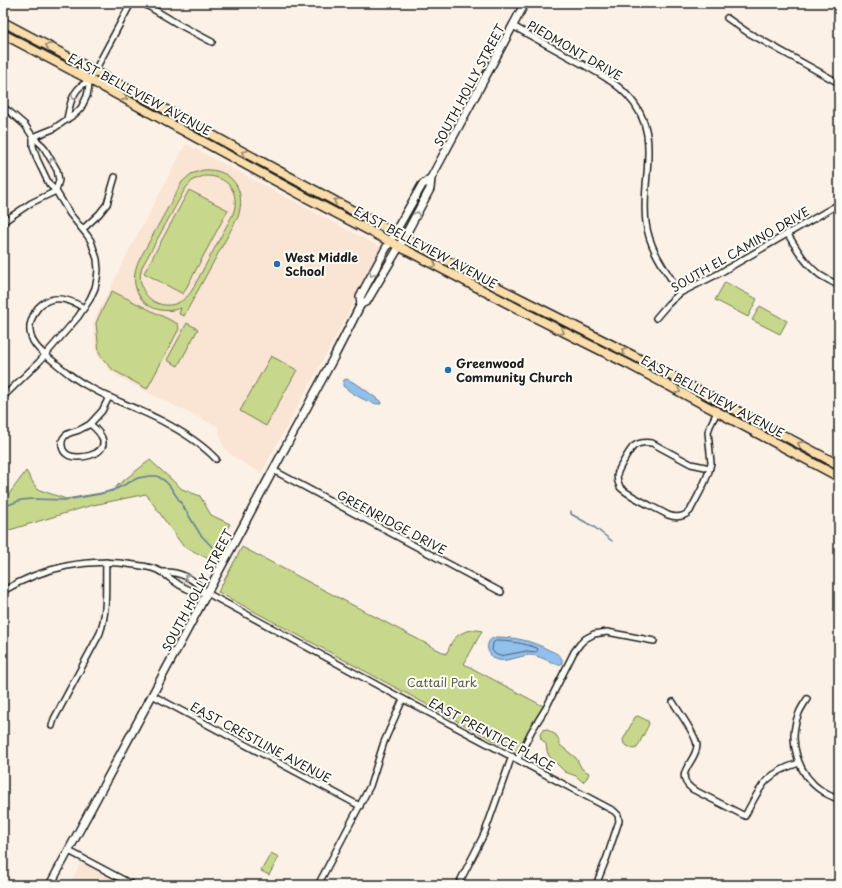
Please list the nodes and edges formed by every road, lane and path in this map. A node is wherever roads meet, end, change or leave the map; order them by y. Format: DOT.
graph roads {
  1 [pos="131,3"];
  2 [pos="143,3"];
  3 [pos="526,3"];
  4 [pos="727,18"];
  5 [pos="3,22"];
  6 [pos="513,26"];
  7 [pos="3,34"];
  8 [pos="212,42"];
  9 [pos="95,71"];
  10 [pos="90,80"];
  11 [pos="839,83"];
  12 [pos="3,107"];
  13 [pos="67,119"];
  14 [pos="33,137"];
  15 [pos="115,177"];
  16 [pos="431,178"];
  17 [pos="56,190"];
  18 [pos="839,204"];
  19 [pos="3,222"];
  20 [pos="83,229"];
  21 [pos="395,233"];
  22 [pos="787,233"];
  23 [pos="404,238"];
  24 [pos="390,242"];
  25 [pos="399,247"];
  26 [pos="839,286"];
  27 [pos="680,293"];
  28 [pos="361,304"];
  29 [pos="84,308"];
  30 [pos="656,318"];
  31 [pos="45,355"];
  32 [pos="3,397"];
  33 [pos="109,397"];
  34 [pos="717,412"];
  35 [pos="90,424"];
  36 [pos="216,459"];
  37 [pos="839,465"];
  38 [pos="710,468"];
  39 [pos="273,470"];
  40 [pos="839,478"];
  41 [pos="106,562"];
  42 [pos="161,571"];
  43 [pos="3,591"];
  44 [pos="502,592"];
  45 [pos="208,593"];
  46 [pos="654,641"];
  47 [pos="152,695"];
  48 [pos="403,699"];
  49 [pos="807,699"];
  50 [pos="673,702"];
  51 [pos="52,726"];
  52 [pos="512,756"];
  53 [pos="518,759"];
  54 [pos="799,763"];
  55 [pos="839,800"];
  56 [pos="360,806"];
  57 [pos="69,851"];
  58 [pos="839,880"];
  59 [pos="50,885"];
  60 [pos="133,885"];
  61 [pos="318,885"];
  62 [pos="458,885"];
  63 [pos="596,885"];
  64 [pos="836,885"];
  1 -- 9 [label="street"];
  2 -- 8 [label="street"];
  3 -- 6 [label="street, SOUTH HOLLY STREET"];
  4 -- 11 [label="street"];
  9 -- 5 [label="main road, EAST BELLEVIEW AVENUE, one-way"];
  6 -- 16 [label="street, SOUTH HOLLY STREET"];
  6 -- 27 [label="street, PIEDMONT DRIVE"];
  7 -- 10 [label="main road, EAST BELLEVIEW AVENUE"];
  9 -- 10 [label="street"];
  21 -- 9 [label="main road, EAST BELLEVIEW AVENUE, one-way"];
  10 -- 13 [label="street, one-way"];
  10 -- 13 [label="street"];
  10 -- 24 [label="main road, EAST BELLEVIEW AVENUE, one-way"];
  12 -- 14 [label="street"];
  13 -- 14 [label="street"];
  14 -- 17 [label="street"];
  17 -- 14 [label="street, one-way"];
  15 -- 20 [label="street"];
  16 -- 21 [label="street, SOUTH HOLLY STREET"];
  23 -- 16 [label="street, SOUTH HOLLY STREET, one-way"];
  17 -- 19 [label="street"];
  17 -- 20 [label="street"];
  18 -- 22 [label="street, SOUTH EL CAMINO DRIVE"];
  20 -- 29 [label="street"];
  21 -- 23 [label="main road, EAST BELLEVIEW AVENUE"];
  21 -- 24 [label="street, SOUTH HOLLY STREET"];
  22 -- 26 [label="street"];
  22 -- 27 [label="street, SOUTH EL CAMINO DRIVE"];
  23 -- 25 [label="street, SOUTH HOLLY STREET"];
  37 -- 23 [label="main road, EAST BELLEVIEW AVENUE, one-way"];
  24 -- 25 [label="main road, EAST BELLEVIEW AVENUE"];
  24 -- 28 [label="street, SOUTH HOLLY STREET, one-way"];
  25 -- 28 [label="street, SOUTH HOLLY STREET"];
  25 -- 34 [label="main road, EAST BELLEVIEW AVENUE, one-way"];
  27 -- 30 [label="street, SOUTH EL CAMINO DRIVE"];
  28 -- 39 [label="street, SOUTH HOLLY STREET"];
  29 -- 31 [label="street"];
  29 -- 31 [label="street"];
  31 -- 32 [label="street"];
  31 -- 33 [label="street"];
  33 -- 35 [label="street"];
  33 -- 36 [label="street"];
  34 -- 38 [label="street"];
  34 -- 40 [label="main road, EAST BELLEVIEW AVENUE"];
  35 -- 35 [label="street"];
  38 -- 38 [label="street"];
  39 -- 44 [label="street, GREENRIDGE DRIVE"];
  39 -- 45 [label="street, SOUTH HOLLY STREET"];
  41 -- 42 [label="street"];
  41 -- 43 [label="street"];
  41 -- 51 [label="street"];
  42 -- 45 [label="street"];
  45 -- 42 [label="street, one-way"];
  45 -- 47 [label="street, SOUTH HOLLY STREET"];
  45 -- 48 [label="street, EAST PRENTICE PLACE"];
  46 -- 53 [label="street"];
  47 -- 56 [label="street, EAST CRESTLINE AVENUE"];
  47 -- 57 [label="street, SOUTH HOLLY STREET"];
  48 -- 52 [label="street, EAST PRENTICE PLACE"];
  48 -- 56 [label="street"];
  49 -- 54 [label="street"];
  50 -- 54 [label="street"];
  52 -- 53 [label="street, EAST PRENTICE PLACE"];
  52 -- 62 [label="street"];
  53 -- 63 [label="street, EAST PRENTICE PLACE"];
  54 -- 55 [label="street"];
  56 -- 61 [label="street"];
  57 -- 59 [label="street, SOUTH HOLLY STREET"];
  57 -- 60 [label="street"];
  58 -- 64 [label="street"];
}
